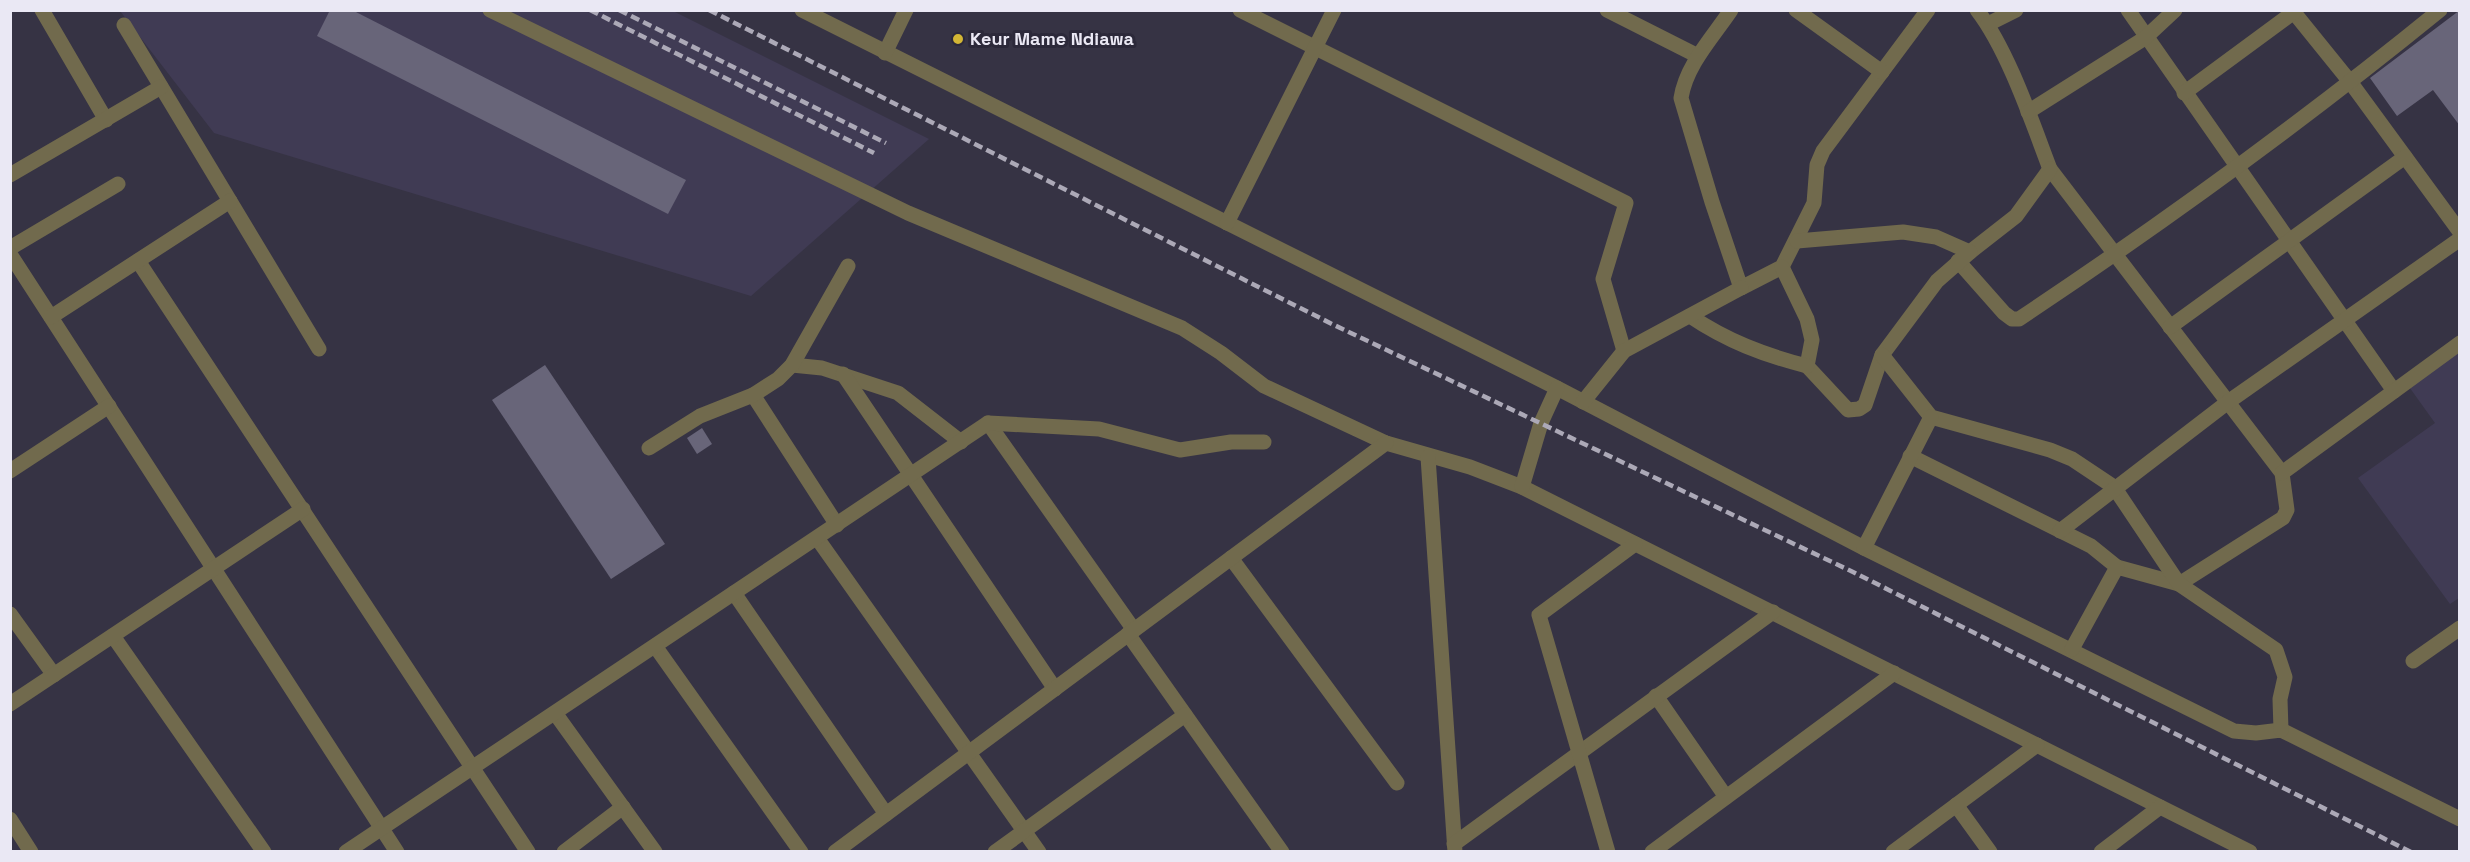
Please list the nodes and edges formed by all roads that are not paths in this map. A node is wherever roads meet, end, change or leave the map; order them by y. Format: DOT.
graph roads {
  1 [pos="42,10"];
  2 [pos="490,10"];
  3 [pos="802,10"];
  4 [pos="906,10"];
  5 [pos="1240,10"];
  6 [pos="1334,10"];
  7 [pos="1607,10"];
  8 [pos="1731,10"];
  9 [pos="1796,10"];
  10 [pos="1928,10"];
  11 [pos="1977,10"];
  12 [pos="2016,10"];
  13 [pos="2128,10"];
  14 [pos="2175,10"];
  15 [pos="2440,10"];
  16 [pos="2293,11"];
  17 [pos="1988,24"];
  18 [pos="124,25"];
  19 [pos="2145,38"];
  20 [pos="1316,48"];
  21 [pos="885,53"];
  22 [pos="1698,56"];
  23 [pos="1882,72"];
  24 [pos="2351,83"];
  25 [pos="161,87"];
  26 [pos="2184,93"];
  27 [pos="2028,112"];
  28 [pos="106,120"];
  29 [pos="2405,157"];
  30 [pos="2236,167"];
  31 [pos="2050,169"];
  32 [pos="10,175"];
  33 [pos="118,184"];
  34 [pos="230,201"];
  35 [pos="1227,223"];
  36 [pos="2460,232"];
  37 [pos="2460,239"];
  38 [pos="1797,241"];
  39 [pos="2288,242"];
  40 [pos="10,248"];
  41 [pos="10,254"];
  42 [pos="2115,255"];
  43 [pos="1964,256"];
  44 [pos="138,261"];
  45 [pos="848,266"];
  46 [pos="1782,267"];
  47 [pos="1741,288"];
  48 [pos="1690,316"];
  49 [pos="51,317"];
  50 [pos="2344,320"];
  51 [pos="2170,327"];
  52 [pos="2460,343"];
  53 [pos="319,348"];
  54 [pos="1624,351"];
  55 [pos="1882,355"];
  56 [pos="792,365"];
  57 [pos="1807,366"];
  58 [pos="843,374"];
  59 [pos="1557,388"];
  60 [pos="2394,391"];
  61 [pos="753,394"];
  62 [pos="1583,402"];
  63 [pos="2228,402"];
  64 [pos="109,406"];
  65 [pos="1931,417"];
  66 [pos="988,423"];
  67 [pos="961,442"];
  68 [pos="1264,442"];
  69 [pos="1386,443"];
  70 [pos="649,448"];
  71 [pos="1910,456"];
  72 [pos="1428,457"];
  73 [pos="10,471"];
  74 [pos="2282,473"];
  75 [pos="911,475"];
  76 [pos="1522,487"];
  77 [pos="2114,487"];
  78 [pos="303,509"];
  79 [pos="837,525"];
  80 [pos="2060,531"];
  81 [pos="817,538"];
  82 [pos="1635,544"];
  83 [pos="1864,548"];
  84 [pos="1231,558"];
  85 [pos="2117,567"];
  86 [pos="214,568"];
  87 [pos="2179,584"];
  88 [pos="734,593"];
  89 [pos="1773,612"];
  90 [pos="10,614"];
  91 [pos="2460,628"];
  92 [pos="1131,632"];
  93 [pos="113,636"];
  94 [pos="655,646"];
  95 [pos="2072,649"];
  96 [pos="2414,662"];
  97 [pos="1894,673"];
  98 [pos="54,675"];
  99 [pos="1055,688"];
  100 [pos="1656,696"];
  101 [pos="10,704"];
  102 [pos="555,712"];
  103 [pos="1185,715"];
  104 [pos="2281,730"];
  105 [pos="2037,745"];
  106 [pos="1579,751"];
  107 [pos="969,752"];
  108 [pos="473,767"];
  109 [pos="1397,783"];
  110 [pos="1726,797"];
  111 [pos="1956,805"];
  112 [pos="623,807"];
  113 [pos="2160,807"];
  114 [pos="886,814"];
  115 [pos="10,819"];
  116 [pos="2460,819"];
  117 [pos="382,828"];
  118 [pos="1024,831"];
  119 [pos="1455,848"];
  120 [pos="31,852"];
  121 [pos="264,852"];
  122 [pos="346,852"];
  123 [pos="397,852"];
  124 [pos="528,852"];
  125 [pos="564,852"];
  126 [pos="655,852"];
  127 [pos="801,852"];
  128 [pos="835,852"];
  129 [pos="995,852"];
  130 [pos="1039,852"];
  131 [pos="1282,852"];
  132 [pos="1608,852"];
  133 [pos="1652,852"];
  134 [pos="1893,852"];
  135 [pos="1990,852"];
  136 [pos="2100,852"];
  137 [pos="2250,852"];
  1 -- 28 [label="street"];
  2 -- 69 [label="street"];
  3 -- 21 [label="street"];
  4 -- 21 [label="street"];
  5 -- 20 [label="street"];
  6 -- 20 [label="street"];
  7 -- 22 [label="street"];
  8 -- 22 [label="street"];
  9 -- 23 [label="street"];
  10 -- 23 [label="street"];
  11 -- 17 [label="street"];
  12 -- 17 [label="street"];
  13 -- 19 [label="street"];
  14 -- 19 [label="street"];
  15 -- 24 [label="street"];
  16 -- 24 [label="street"];
  16 -- 26 [label="street"];
  17 -- 27 [label="street"];
  18 -- 25 [label="street"];
  19 -- 26 [label="street"];
  19 -- 27 [label="street"];
  20 -- 35 [label="street"];
  20 -- 54 [label="street"];
  21 -- 35 [label="street"];
  22 -- 47 [label="street"];
  23 -- 38 [label="street"];
  24 -- 29 [label="street"];
  24 -- 30 [label="street"];
  25 -- 28 [label="street"];
  25 -- 34 [label="street"];
  26 -- 30 [label="street"];
  27 -- 31 [label="street"];
  28 -- 32 [label="street"];
  29 -- 36 [label="street"];
  29 -- 39 [label="street"];
  30 -- 39 [label="street"];
  30 -- 42 [label="street"];
  31 -- 42 [label="street"];
  31 -- 43 [label="street"];
  33 -- 40 [label="street"];
  34 -- 44 [label="street"];
  34 -- 53 [label="street"];
  35 -- 59 [label="street"];
  37 -- 50 [label="street"];
  38 -- 43 [label="street"];
  38 -- 46 [label="street"];
  39 -- 50 [label="street"];
  39 -- 51 [label="street"];
  41 -- 49 [label="street"];
  42 -- 43 [label="street"];
  42 -- 51 [label="street"];
  43 -- 55 [label="street"];
  44 -- 49 [label="street"];
  44 -- 78 [label="street"];
  45 -- 56 [label="street"];
  46 -- 47 [label="street"];
  46 -- 57 [label="street"];
  47 -- 48 [label="street"];
  48 -- 54 [label="street"];
  48 -- 57 [label="street"];
  49 -- 64 [label="street"];
  50 -- 60 [label="street"];
  50 -- 63 [label="street"];
  51 -- 63 [label="street"];
  52 -- 60 [label="street"];
  54 -- 62 [label="street"];
  55 -- 57 [label="street"];
  55 -- 65 [label="street"];
  56 -- 58 [label="street"];
  56 -- 61 [label="street"];
  58 -- 67 [label="street"];
  58 -- 75 [label="street"];
  59 -- 62 [label="street"];
  59 -- 76 [label="street"];
  60 -- 74 [label="street"];
  61 -- 70 [label="street"];
  61 -- 79 [label="street"];
  62 -- 83 [label="street"];
  63 -- 74 [label="street"];
  63 -- 77 [label="street"];
  64 -- 73 [label="street"];
  64 -- 86 [label="street"];
  65 -- 71 [label="street"];
  65 -- 77 [label="street"];
  66 -- 67 [label="street"];
  66 -- 68 [label="street"];
  66 -- 92 [label="street"];
  67 -- 75 [label="street"];
  69 -- 72 [label="street"];
  69 -- 84 [label="street"];
  71 -- 80 [label="street"];
  71 -- 83 [label="street"];
  72 -- 76 [label="street"];
  72 -- 119 [label="street"];
  74 -- 87 [label="street"];
  75 -- 79 [label="street"];
  75 -- 99 [label="street"];
  76 -- 82 [label="street"];
  77 -- 80 [label="street"];
  77 -- 87 [label="street"];
  78 -- 86 [label="street"];
  78 -- 108 [label="street"];
  79 -- 81 [label="street"];
  80 -- 85 [label="street"];
  81 -- 88 [label="street"];
  81 -- 107 [label="street"];
  82 -- 89 [label="street"];
  82 -- 106 [label="street"];
  83 -- 95 [label="street"];
  84 -- 92 [label="street"];
  84 -- 109 [label="street"];
  85 -- 87 [label="street"];
  85 -- 95 [label="street"];
  86 -- 93 [label="street"];
  86 -- 117 [label="street"];
  87 -- 104 [label="street"];
  88 -- 94 [label="street"];
  88 -- 114 [label="street"];
  89 -- 97 [label="street"];
  89 -- 100 [label="street"];
  90 -- 98 [label="street"];
  91 -- 96 [label="street"];
  92 -- 99 [label="street"];
  92 -- 103 [label="street"];
  93 -- 98 [label="street"];
  93 -- 121 [label="street"];
  94 -- 102 [label="street"];
  94 -- 127 [label="street"];
  95 -- 104 [label="street"];
  97 -- 105 [label="street"];
  97 -- 110 [label="street"];
  98 -- 101 [label="street"];
  99 -- 107 [label="street"];
  100 -- 106 [label="street"];
  100 -- 110 [label="street"];
  102 -- 108 [label="street"];
  102 -- 112 [label="street"];
  103 -- 118 [label="street"];
  103 -- 131 [label="street"];
  104 -- 116 [label="street"];
  105 -- 111 [label="street"];
  105 -- 113 [label="street"];
  106 -- 119 [label="street"];
  106 -- 132 [label="street"];
  107 -- 114 [label="street"];
  107 -- 118 [label="street"];
  108 -- 117 [label="street"];
  108 -- 124 [label="street"];
  110 -- 133 [label="street"];
  111 -- 134 [label="street"];
  111 -- 135 [label="street"];
  112 -- 125 [label="street"];
  112 -- 126 [label="street"];
  113 -- 136 [label="street"];
  113 -- 137 [label="street"];
  114 -- 128 [label="street"];
  115 -- 120 [label="street"];
  117 -- 122 [label="street"];
  117 -- 123 [label="street"];
  118 -- 129 [label="street"];
  118 -- 130 [label="street"];
}
